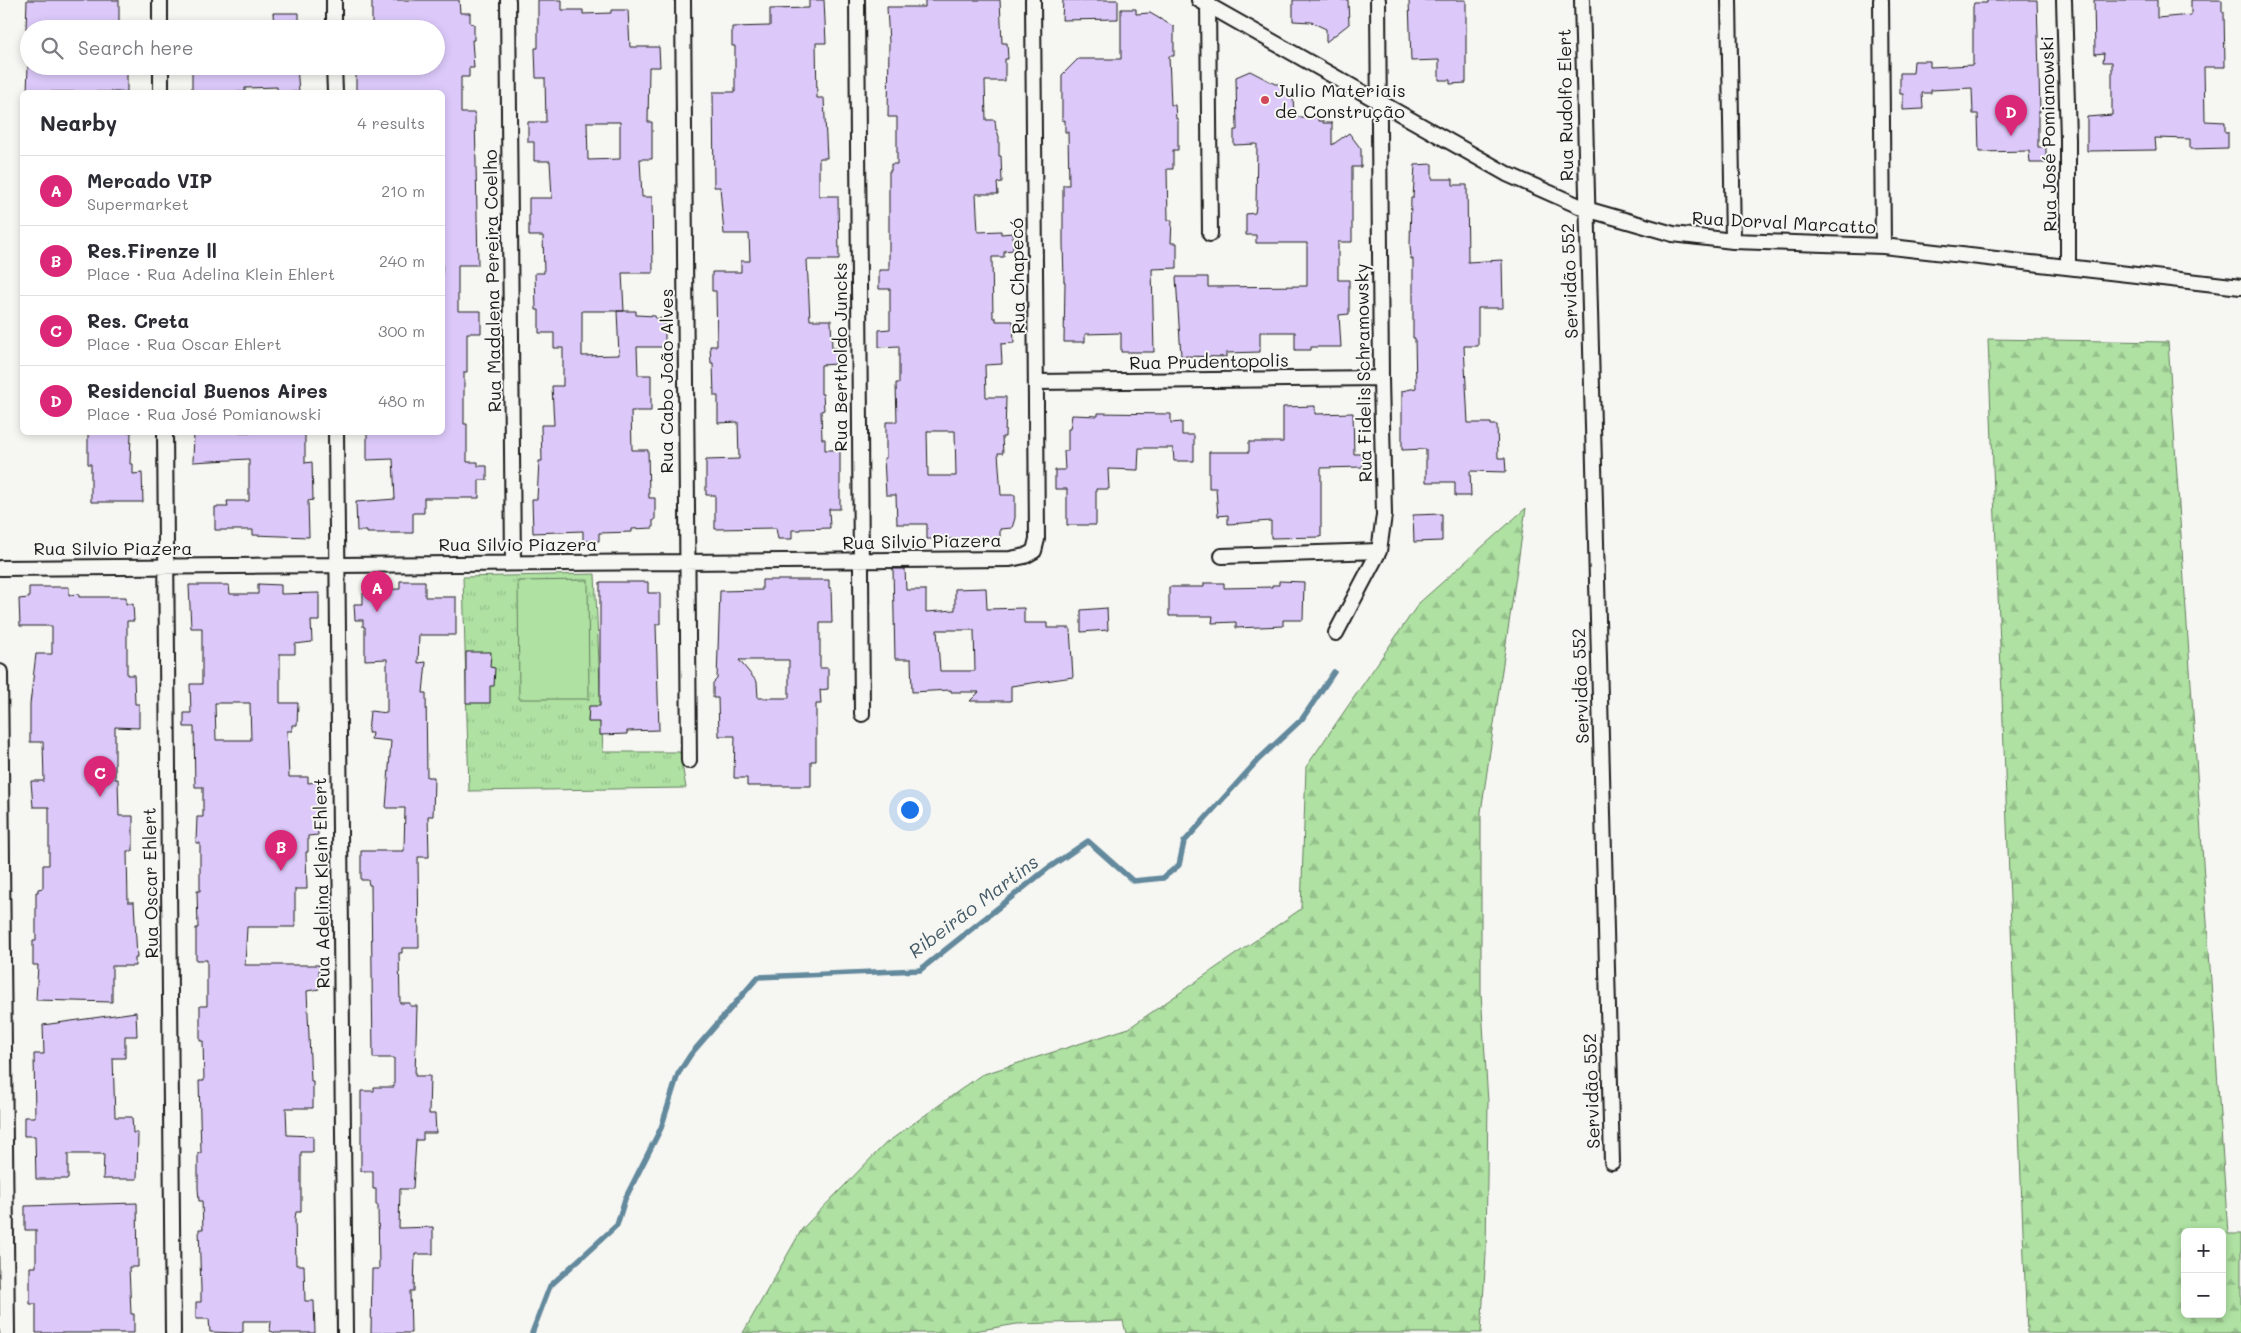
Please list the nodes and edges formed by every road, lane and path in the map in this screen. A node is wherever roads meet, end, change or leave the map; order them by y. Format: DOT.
graph roads {
  1 [pos="160,0"];
  2 [pos="334,0"];
  3 [pos="508,0"];
  4 [pos="683,0"];
  5 [pos="857,0"];
  6 [pos="1033,0"];
  7 [pos="1378,0"];
  8 [pos="1582,0"];
  9 [pos="1729,0"];
  10 [pos="1880,0"];
  11 [pos="2064,0"];
  12 [pos="1205,2"];
  13 [pos="160,20"];
  14 [pos="334,20"];
  15 [pos="161,75"];
  16 [pos="334,75"];
  17 [pos="161,90"];
  18 [pos="334,90"];
  19 [pos="1379,102"];
  20 [pos="1586,209"];
  21 [pos="1210,234"];
  22 [pos="1733,241"];
  23 [pos="1883,246"];
  24 [pos="2068,268"];
  25 [pos="2241,287"];
  26 [pos="1381,378"];
  27 [pos="1037,382"];
  28 [pos="164,435"];
  29 [pos="336,435"];
  30 [pos="1034,551"];
  31 [pos="1379,551"];
  32 [pos="1222,556"];
  33 [pos="860,560"];
  34 [pos="513,563"];
  35 [pos="686,563"];
  36 [pos="336,565"];
  37 [pos="166,566"];
  38 [pos="0,568"];
  39 [pos="1336,633"];
  40 [pos="0,672"];
  41 [pos="862,714"];
  42 [pos="688,761"];
  43 [pos="1612,1162"];
  44 [pos="7,1333"];
  45 [pos="173,1333"];
  46 [pos="345,1333"];
  1 -- 13 [label="street"];
  2 -- 14 [label="street"];
  3 -- 34 [label="street, Rua Madalena Pereira Coelho"];
  4 -- 35 [label="street, Rua Cabo João Alves"];
  5 -- 33 [label="street, Rua Bertholdo Juncks"];
  6 -- 27 [label="street, Rua Chapecó"];
  7 -- 19 [label="street, Rua Fidelis Schramowsky"];
  8 -- 20 [label="street, Rua Rudolfo Elert"];
  9 -- 22 [label="street"];
  10 -- 23 [label="street"];
  11 -- 24 [label="street, Rua José Pomianowski"];
  12 -- 19 [label="street, Rua Dorval Marcatto"];
  12 -- 21 [label="street"];
  15 -- 17 [label="street"];
  16 -- 18 [label="street"];
  19 -- 20 [label="street, Rua Dorval Marcatto"];
  19 -- 26 [label="street, Rua Fidelis Schramowsky"];
  20 -- 22 [label="street, Rua Dorval Marcatto"];
  20 -- 43 [label="street, Servidão 552"];
  22 -- 23 [label="street, Rua Dorval Marcatto"];
  23 -- 24 [label="street, Rua Dorval Marcatto"];
  24 -- 25 [label="street, Rua Dorval Marcatto"];
  26 -- 27 [label="street, Rua Prudentopolis"];
  26 -- 31 [label="street, Rua Fidelis Schramowsky"];
  27 -- 30 [label="street, Rua Chapecó"];
  28 -- 37 [label="street, Rua Oscar Ehlert"];
  29 -- 36 [label="street, Rua Adelina Klein Ehlert"];
  30 -- 33 [label="street, Rua Silvio Piazera"];
  31 -- 32 [label="street"];
  31 -- 39 [label="street, Rua Fidelis Schramowsky"];
  33 -- 35 [label="street, Rua Silvio Piazera"];
  33 -- 41 [label="street, Rua Bertholdo Juncks"];
  34 -- 35 [label="street, Rua Silvio Piazera"];
  34 -- 36 [label="street, Rua Silvio Piazera"];
  35 -- 42 [label="street, Rua Cabo João Alves"];
  36 -- 37 [label="street, Rua Silvio Piazera"];
  36 -- 46 [label="street, Rua Adelina Klein Ehlert"];
  37 -- 38 [label="street, Rua Silvio Piazera"];
  37 -- 45 [label="street, Rua Oscar Ehlert"];
  40 -- 44 [label="street"];
}
